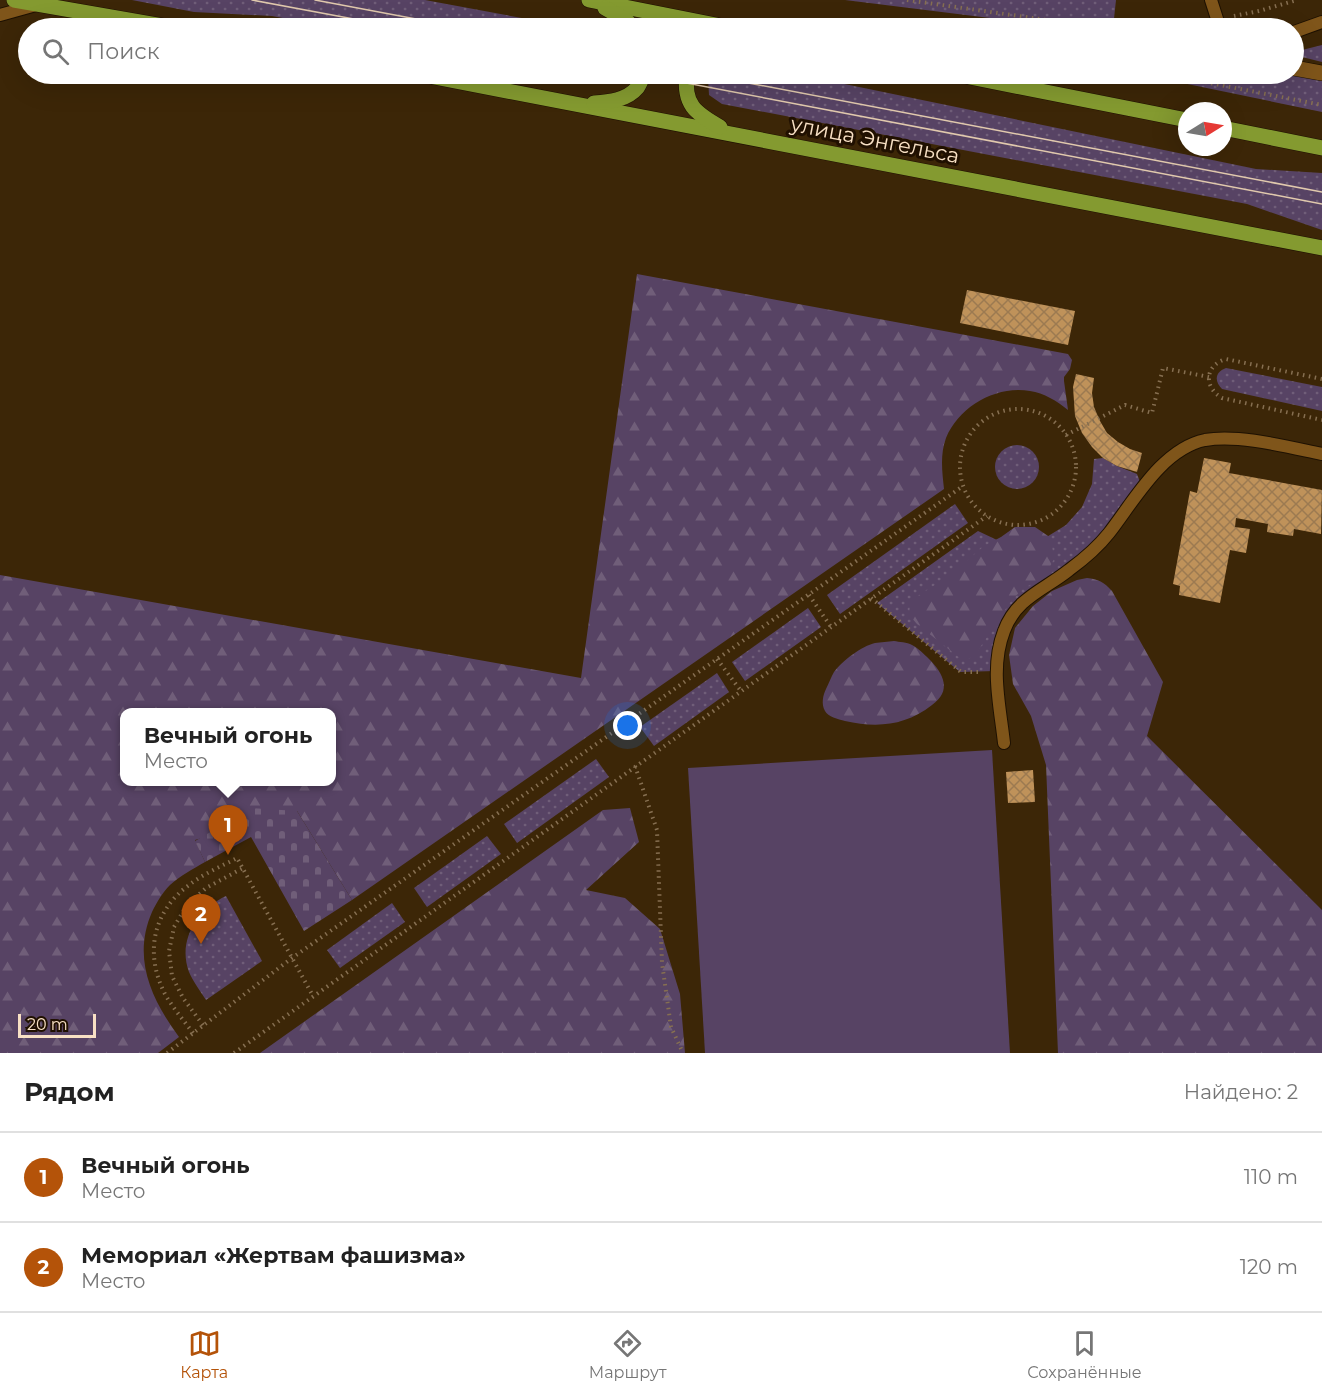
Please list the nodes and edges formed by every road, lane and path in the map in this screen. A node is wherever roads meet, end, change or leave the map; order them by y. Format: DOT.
graph roads {
  1 [pos="14,0"];
  2 [pos="582,0"];
  3 [pos="589,0"];
  4 [pos="907,0"];
  5 [pos="1211,0"];
  6 [pos="1297,0"];
  7 [pos="38,4"];
  8 [pos="0,15"];
  9 [pos="117,18"];
  10 [pos="622,18"];
  11 [pos="680,18"];
  12 [pos="1030,18"];
  13 [pos="1217,18"];
  14 [pos="1237,18"];
  15 [pos="1322,22"];
  16 [pos="1304,28"];
  17 [pos="1304,70"];
  18 [pos="1322,73"];
  19 [pos="472,84"];
  20 [pos="639,84"];
  21 [pos="685,84"];
  22 [pos="1005,84"];
  23 [pos="1215,84"];
  24 [pos="561,101"];
  25 [pos="1322,105"];
  26 [pos="1178,118"];
  27 [pos="1232,130"];
  28 [pos="763,140"];
  29 [pos="1322,147"];
  30 [pos="1322,248"];
  31 [pos="1209,377"];
  32 [pos="1322,379"];
  33 [pos="1322,420"];
  34 [pos="1066,435"];
  35 [pos="1322,454"];
  36 [pos="963,486"];
  37 [pos="987,516"];
  38 [pos="809,595"];
  39 [pos="871,598"];
  40 [pos="831,627"];
  41 [pos="717,659"];
  42 [pos="984,672"];
  43 [pos="741,691"];
  44 [pos="1004,743"];
  45 [pos="635,766"];
  46 [pos="243,868"];
  47 [pos="292,958"];
  48 [pos="313,996"];
  49 [pos="203,1025"];
  50 [pos="193,1033"];
  51 [pos="167,1053"];
  52 [pos="234,1053"];
  53 [pos="683,1053"];
  1 -- 7 [label="main road"];
  2 -- 10 [label="main road"];
  3 -- 11 [label="main road"];
  4 -- 12 [label="path"];
  5 -- 13 [label="lane"];
  6 -- 14 [label="path"];
  7 -- 8 [label="lane"];
  7 -- 9 [label="main road"];
  15 -- 16 [label="lane"];
  17 -- 18 [label="street"];
  19 -- 24 [label="main road, улица Энгельса"];
  20 -- 24 [label="main road"];
  21 -- 28 [label="main road"];
  22 -- 26 [label="main road"];
  23 -- 25 [label="path"];
  24 -- 28 [label="main road, улица Энгельса"];
  27 -- 29 [label="main road"];
  28 -- 30 [label="main road, улица Энгельса"];
  31 -- 32 [label="path"];
  31 -- 33 [label="path"];
  31 -- 34 [label="path"];
  34 -- 36 [label="path"];
  34 -- 37 [label="path"];
  35 -- 44 [label="lane"];
  36 -- 37 [label="path"];
  36 -- 38 [label="path"];
  37 -- 39 [label="path"];
  38 -- 40 [label="path"];
  38 -- 41 [label="path"];
  39 -- 40 [label="path"];
  39 -- 42 [label="path"];
  40 -- 43 [label="path"];
  41 -- 43 [label="path"];
  41 -- 47 [label="path"];
  43 -- 45 [label="path"];
  45 -- 48 [label="path"];
  45 -- 53 [label="path"];
  46 -- 47 [label="path"];
  46 -- 49 [label="path"];
  46 -- 50 [label="path"];
  47 -- 48 [label="path"];
  47 -- 49 [label="path"];
  48 -- 52 [label="path"];
  49 -- 50 [label="path"];
  50 -- 51 [label="path"];
}
